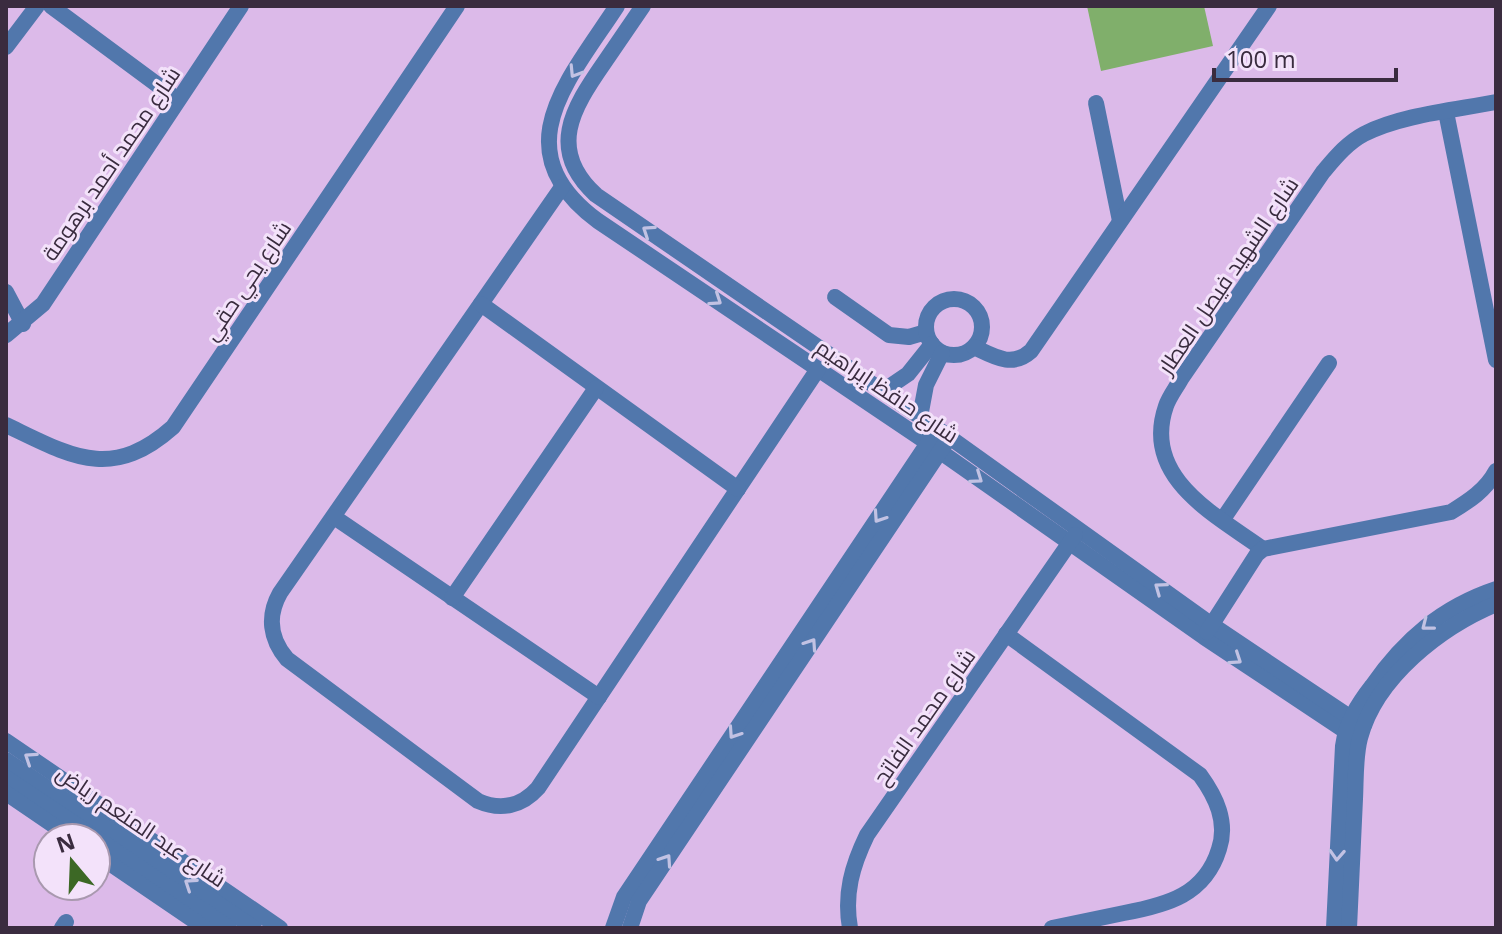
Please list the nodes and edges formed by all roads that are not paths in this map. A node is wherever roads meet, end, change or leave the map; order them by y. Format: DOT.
graph roads {
  1 [pos="37,6"];
  2 [pos="51,6"];
  3 [pos="241,6"];
  4 [pos="457,6"];
  5 [pos="1269,6"];
  6 [pos="616,7"];
  7 [pos="638,13"];
  8 [pos="6,47"];
  9 [pos="178,100"];
  10 [pos="1496,102"];
  11 [pos="1096,103"];
  12 [pos="1446,112"];
  13 [pos="562,187"];
  14 [pos="1120,221"];
  15 [pos="699,266"];
  16 [pos="688,281"];
  17 [pos="6,292"];
  18 [pos="835,297"];
  19 [pos="481,304"];
  20 [pos="23,324"];
  21 [pos="6,336"];
  22 [pos="933,343"];
  23 [pos="974,347"];
  24 [pos="1496,360"];
  25 [pos="1329,363"];
  26 [pos="818,369"];
  27 [pos="596,388"];
  28 [pos="883,391"];
  29 [pos="920,417"];
  30 [pos="6,425"];
  31 [pos="944,433"];
  32 [pos="934,448"];
  33 [pos="1496,471"];
  34 [pos="738,489"];
  35 [pos="334,517"];
  36 [pos="1223,519"];
  37 [pos="1074,536"];
  38 [pos="1263,549"];
  39 [pos="1496,589"];
  40 [pos="452,598"];
  41 [pos="1496,604"];
  42 [pos="1208,631"];
  43 [pos="1006,634"];
  44 [pos="599,697"];
  45 [pos="1355,729"];
  46 [pos="6,741"];
  47 [pos="6,760"];
  48 [pos="6,778"];
  49 [pos="6,793"];
  50 [pos="49,822"];
  51 [pos="72,822"];
  52 [pos="112,849"];
  53 [pos="112,863"];
  54 [pos="640,887"];
  55 [pos="212,916"];
  56 [pos="229,928"];
  57 [pos="254,928"];
  58 [pos="280,928"];
  59 [pos="613,928"];
  60 [pos="630,928"];
  61 [pos="850,928"];
  62 [pos="1052,928"];
  63 [pos="1334,928"];
  64 [pos="1349,928"];
  1 -- 8 [label="street"];
  2 -- 9 [label="street"];
  3 -- 9 [label="street, شارع محمد أحمد برهومة"];
  4 -- 30 [label="street, شارع يحي حقي"];
  5 -- 14 [label="street"];
  6 -- 7 [label="street"];
  6 -- 13 [label="street, شارع حافظ إبراهيم, one-way"];
  15 -- 7 [label="street, شارع حافظ إبراهيم, one-way"];
  9 -- 20 [label="street, شارع محمد أحمد برهومة"];
  10 -- 12 [label="street, شارع الشهيد فيصل العطار"];
  11 -- 14 [label="street"];
  12 -- 24 [label="street"];
  12 -- 36 [label="street, شارع الشهيد فيصل العطار"];
  13 -- 16 [label="street, شارع حافظ إبراهيم"];
  13 -- 19 [label="street"];
  14 -- 23 [label="street"];
  15 -- 16 [label="street"];
  15 -- 28 [label="street, شارع حافظ إبراهيم"];
  16 -- 26 [label="street, شارع حافظ إبراهيم, one-way"];
  17 -- 20 [label="street"];
  18 -- 22 [label="street"];
  19 -- 27 [label="street"];
  19 -- 35 [label="street"];
  20 -- 21 [label="street, شارع محمد أحمد برهومة"];
  22 -- 23 [label="street"];
  22 -- 23 [label="street"];
  22 -- 28 [label="street"];
  22 -- 29 [label="street"];
  25 -- 36 [label="street"];
  26 -- 32 [label="street, شارع حافظ إبراهيم"];
  26 -- 34 [label="street"];
  27 -- 34 [label="street"];
  27 -- 40 [label="street"];
  28 -- 29 [label="street, شارع حافظ إبراهيم"];
  29 -- 31 [label="street, شارع حافظ إبراهيم"];
  31 -- 32 [label="street"];
  31 -- 37 [label="street, شارع حافظ إبراهيم"];
  32 -- 37 [label="street, شارع حافظ إبراهيم, one-way"];
  32 -- 54 [label="street"];
  33 -- 38 [label="street"];
  34 -- 44 [label="street"];
  35 -- 40 [label="street"];
  35 -- 44 [label="street"];
  36 -- 38 [label="street, شارع الشهيد فيصل العطار"];
  37 -- 42 [label="street, شارع حافظ إبراهيم"];
  37 -- 43 [label="street, شارع محمد الفاتح"];
  38 -- 42 [label="street"];
  39 -- 45 [label="street, one-way"];
  40 -- 44 [label="street"];
  41 -- 45 [label="street"];
  42 -- 45 [label="street, شارع حافظ إبراهيم"];
  43 -- 61 [label="street, شارع محمد الفاتح"];
  43 -- 62 [label="street"];
  45 -- 63 [label="street, one-way"];
  45 -- 64 [label="street"];
  55 -- 46 [label="street, one-way"];
  55 -- 47 [label="street, شارع عبد المنعم رياض, one-way"];
  48 -- 51 [label="street, شارع عبد المنعم رياض"];
  49 -- 50 [label="street"];
  52 -- 55 [label="street, شارع عبد المنعم رياض"];
  53 -- 55 [label="street"];
  54 -- 59 [label="street"];
  54 -- 60 [label="street"];
  55 -- 56 [label="street, شارع عبد المنعم رياض"];
  55 -- 57 [label="street, شارع عبد المنعم رياض"];
  55 -- 58 [label="street"];
}
